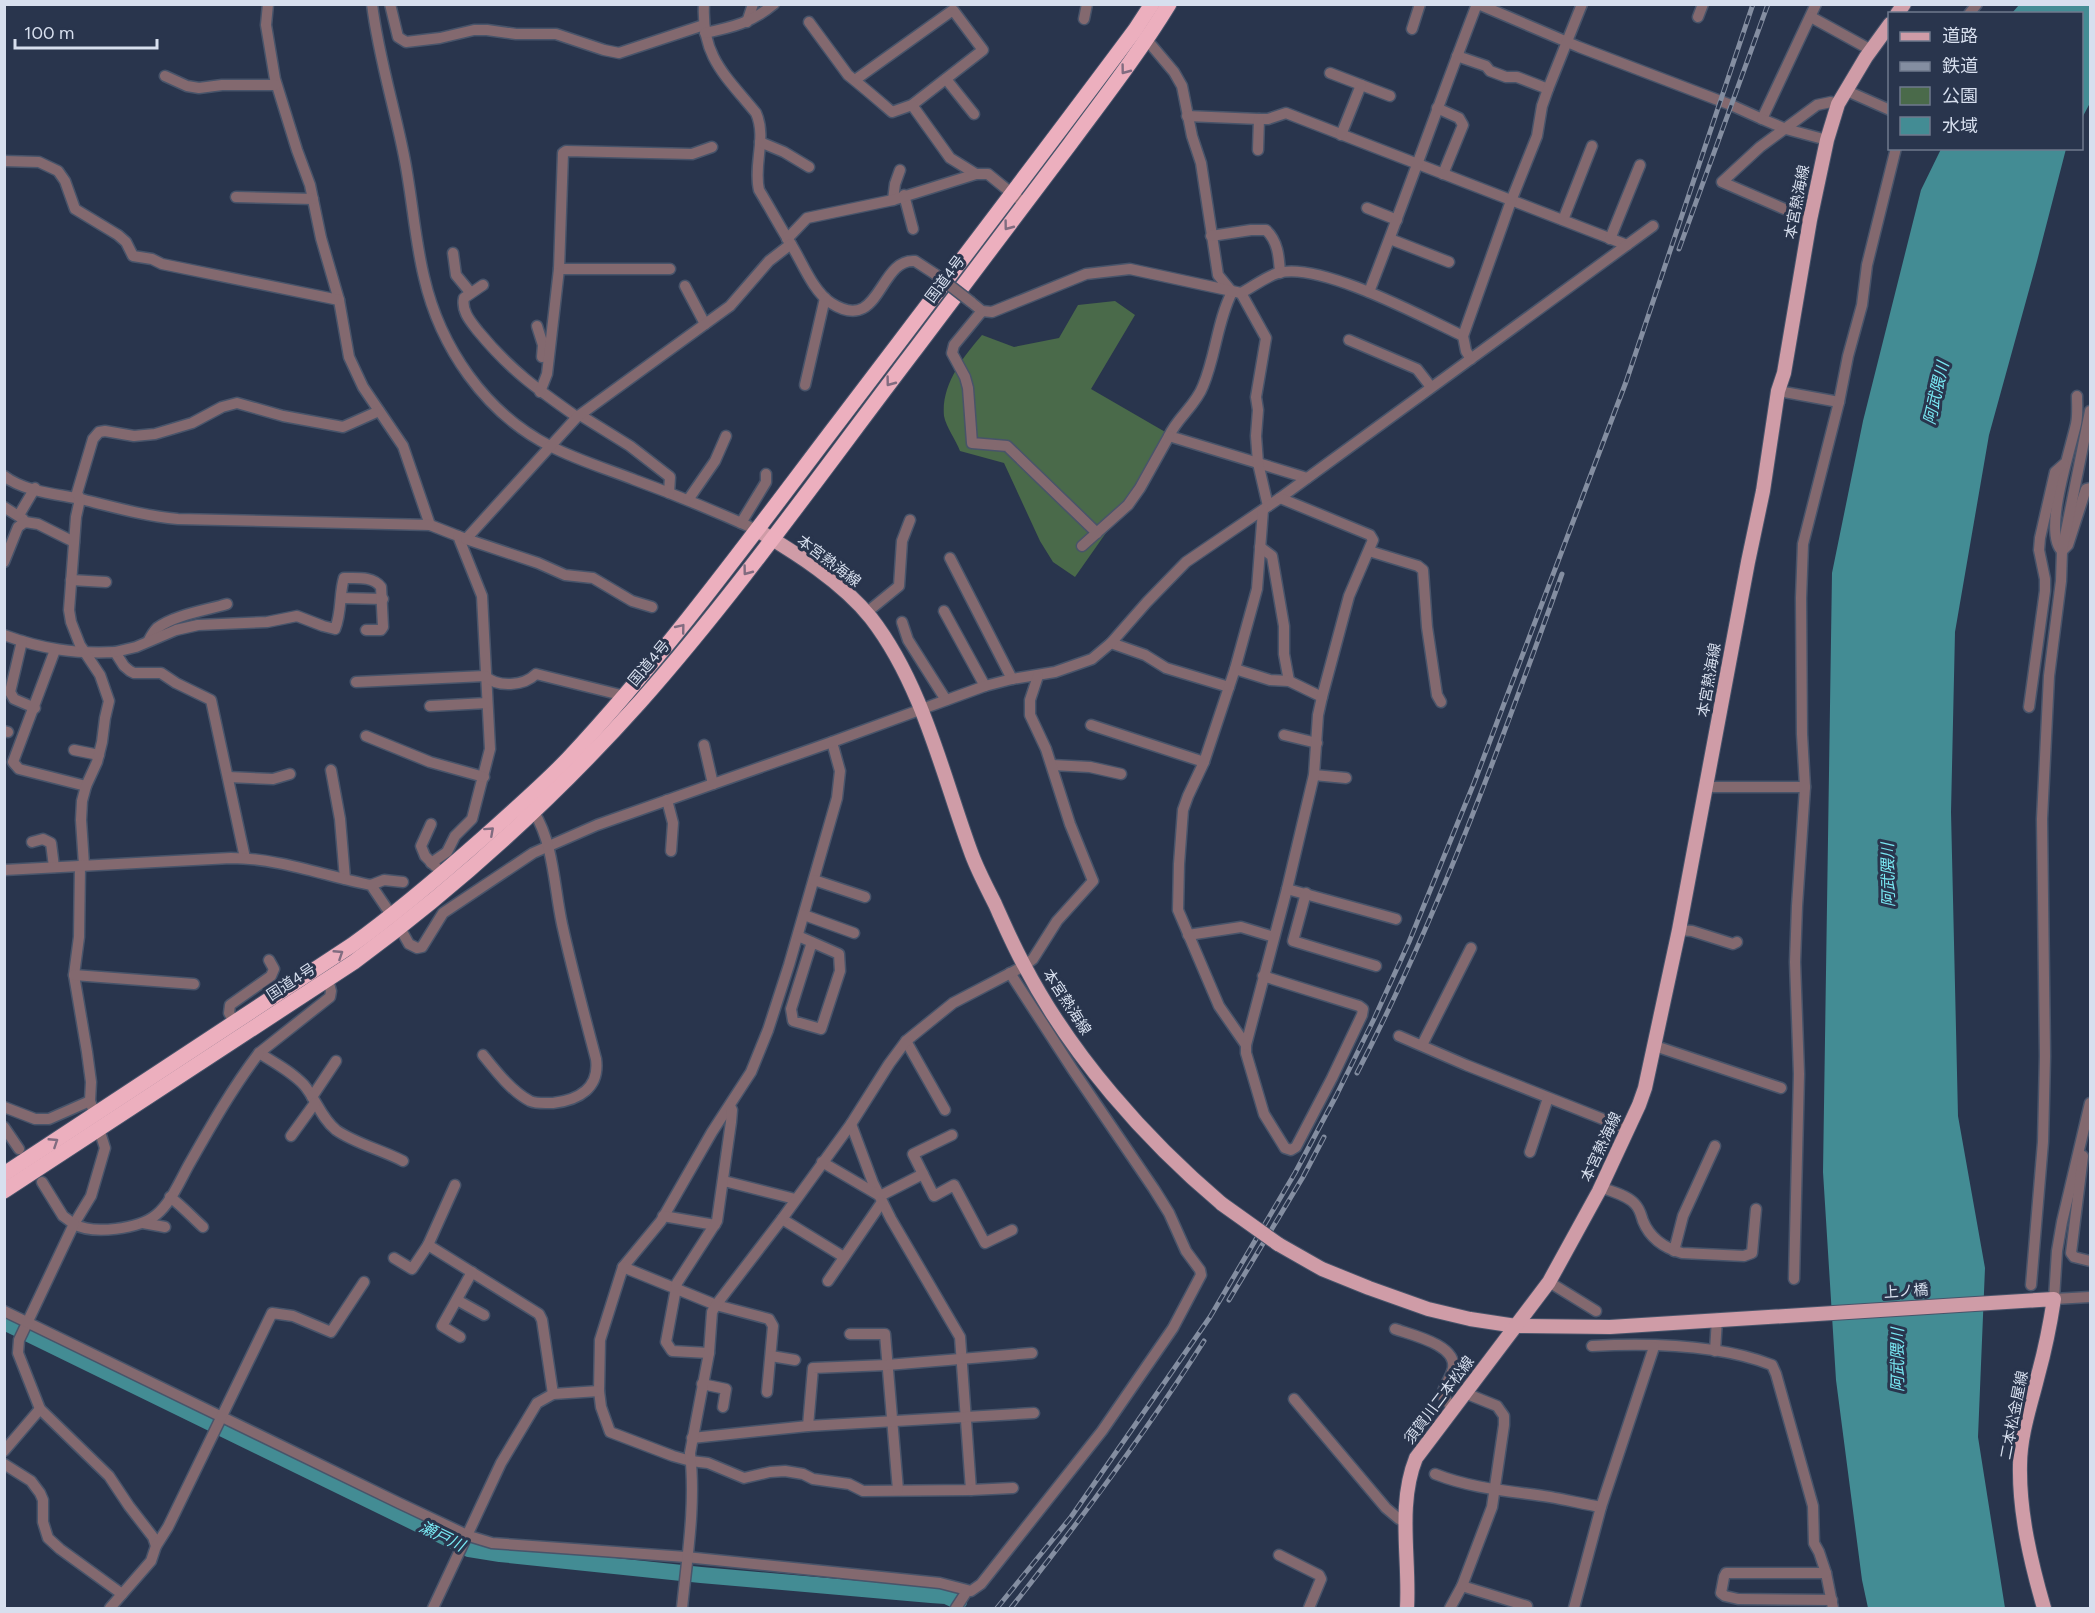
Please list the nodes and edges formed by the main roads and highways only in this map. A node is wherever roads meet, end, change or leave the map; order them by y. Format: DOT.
graph roads {
  1 [pos="1169,4"];
  2 [pos="1147,6"];
  3 [pos="1888,27"];
  4 [pos="757,530"];
  5 [pos="771,538"];
  6 [pos="396,922"];
  7 [pos="95,1115"];
  8 [pos="4,1174"];
  9 [pos="4,1191"];
  10 [pos="2054,1299"];
  11 [pos="1793,1315"];
  12 [pos="1516,1326"];
  13 [pos="1407,1608"];
  14 [pos="2044,1608"];
  1 -- 5 [label="highway, 国道4号, one-way"];
  2 -- 4 [label="highway, 国道4号"];
  3 -- 12 [label="main road, 本宮熱海線"];
  4 -- 5 [label="main road, 本宮熱海線"];
  6 -- 4 [label="highway, 国道4号, one-way"];
  5 -- 6 [label="highway, 国道4号, one-way"];
  5 -- 12 [label="main road, 本宮熱海線, bridge"];
  7 -- 6 [label="highway, 国道4号, one-way"];
  6 -- 7 [label="highway, 国道4号"];
  8 -- 7 [label="highway, 国道4号, one-way"];
  7 -- 9 [label="highway, 国道4号"];
  10 -- 11 [label="main road, 上ノ橋"];
  10 -- 14 [label="main road, 二本松金屋線"];
  11 -- 12 [label="main road, 本宮熱海線"];
  12 -- 13 [label="main road, 須賀川二本松線"];
}
